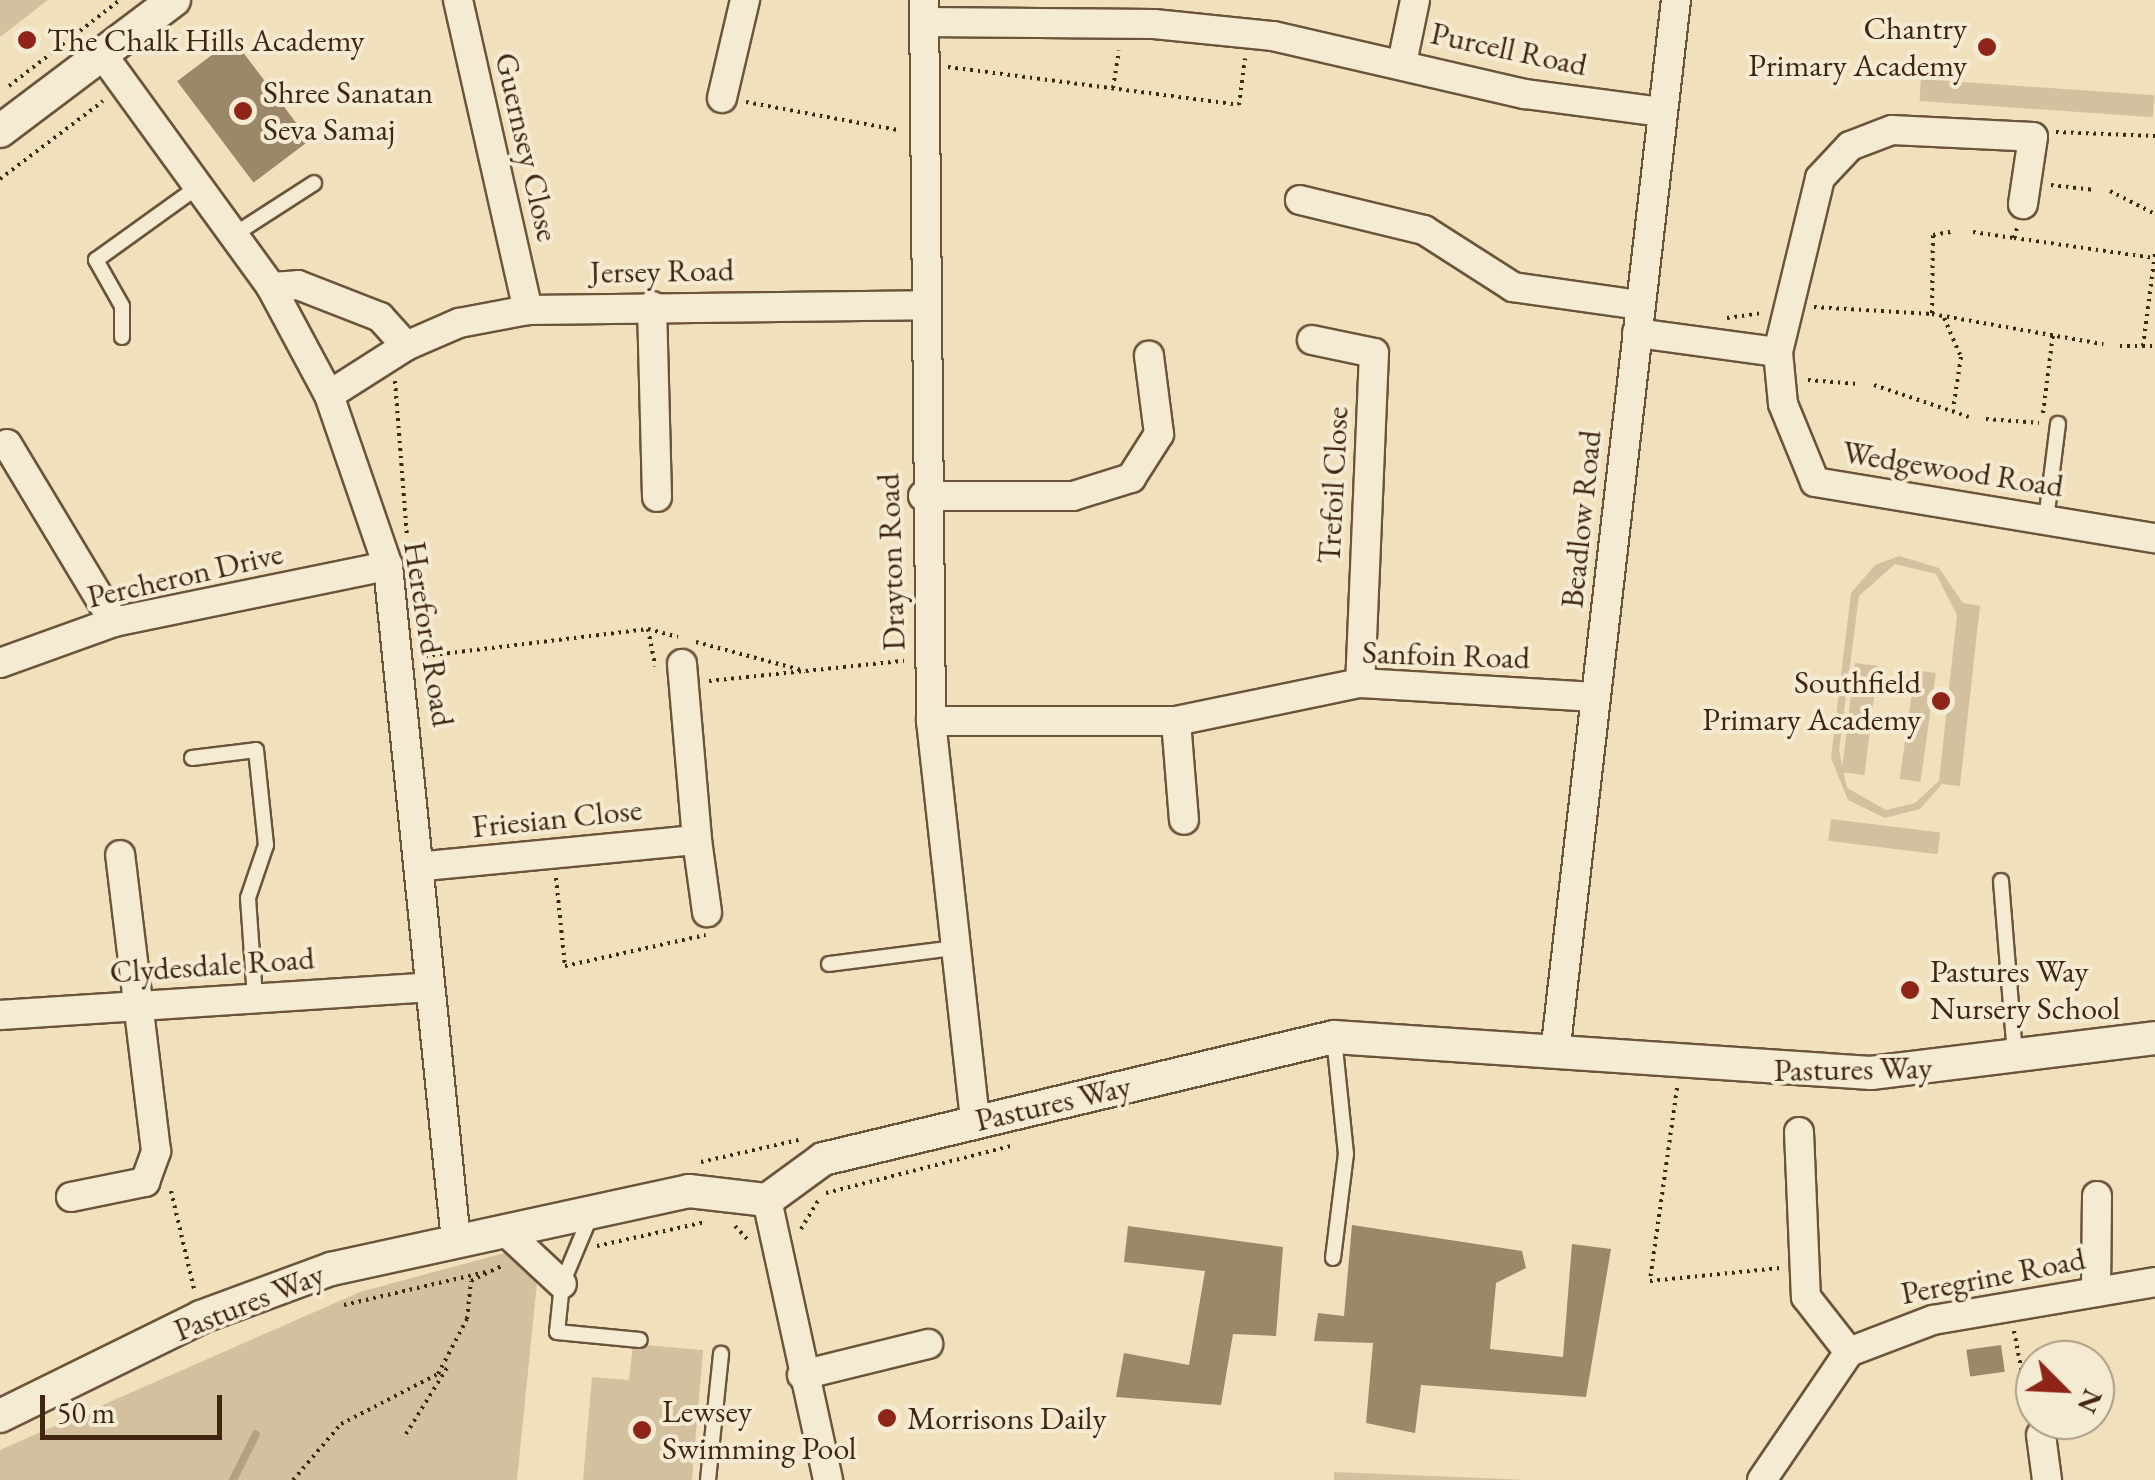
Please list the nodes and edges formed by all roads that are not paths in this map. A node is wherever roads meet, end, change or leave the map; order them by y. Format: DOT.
graph roads {
  1 [pos="174,0"];
  2 [pos="458,0"];
  3 [pos="745,0"];
  4 [pos="1415,0"];
  5 [pos="1676,0"];
  6 [pos="924,11"];
  7 [pos="102,54"];
  8 [pos="1402,63"];
  9 [pos="722,98"];
  10 [pos="1662,112"];
  11 [pos="0,131"];
  12 [pos="314,183"];
  13 [pos="199,186"];
  14 [pos="2024,194"];
  15 [pos="1300,200"];
  16 [pos="235,234"];
  17 [pos="272,287"];
  18 [pos="926,305"];
  19 [pos="652,306"];
  20 [pos="528,310"];
  21 [pos="1639,319"];
  22 [pos="122,336"];
  23 [pos="1312,340"];
  24 [pos="406,346"];
  25 [pos="1150,356"];
  26 [pos="1779,365"];
  27 [pos="329,395"];
  28 [pos="2058,424"];
  29 [pos="7,444"];
  30 [pos="923,496"];
  31 [pos="658,497"];
  32 [pos="2046,520"];
  33 [pos="2155,538"];
  34 [pos="388,566"];
  35 [pos="114,622"];
  36 [pos="0,663"];
  37 [pos="683,674"];
  38 [pos="1360,683"];
  39 [pos="1596,696"];
  40 [pos="930,721"];
  41 [pos="1176,722"];
  42 [pos="192,758"];
  43 [pos="1184,820"];
  44 [pos="696,840"];
  45 [pos="120,855"];
  46 [pos="425,866"];
  47 [pos="2001,881"];
  48 [pos="707,912"];
  49 [pos="954,948"];
  50 [pos="829,964"];
  51 [pos="429,987"];
  52 [pos="255,997"];
  53 [pos="134,1004"];
  54 [pos="0,1016"];
  55 [pos="1334,1037"];
  56 [pos="2155,1038"];
  57 [pos="1556,1045"];
  58 [pos="2015,1060"];
  59 [pos="975,1120"];
  60 [pos="1799,1132"];
  61 [pos="71,1196"];
  62 [pos="2097,1196"];
  63 [pos="767,1200"];
  64 [pos="594,1209"];
  65 [pos="456,1241"];
  66 [pos="508,1246"];
  67 [pos="1333,1258"];
  68 [pos="2155,1282"];
  69 [pos="562,1284"];
  70 [pos="2096,1292"];
  71 [pos="640,1340"];
  72 [pos="928,1344"];
  73 [pos="1849,1352"];
  74 [pos="721,1354"];
  75 [pos="802,1375"];
  76 [pos="0,1416"];
  77 [pos="2041,1440"];
  78 [pos="708,1480"];
  79 [pos="828,1480"];
  80 [pos="1762,1480"];
  81 [pos="2047,1480"];
  1 -- 7 [label="street"];
  2 -- 20 [label="street, Guernsey Close"];
  3 -- 9 [label="street"];
  4 -- 8 [label="street"];
  5 -- 10 [label="street, Beadlow Road"];
  6 -- 8 [label="street, Purcell Road"];
  6 -- 18 [label="street, Drayton Road"];
  7 -- 11 [label="street"];
  7 -- 13 [label="street, Hereford Road"];
  8 -- 10 [label="street, Purcell Road"];
  10 -- 21 [label="street, Beadlow Road"];
  12 -- 16 [label="lane"];
  13 -- 16 [label="street, Hereford Road"];
  13 -- 22 [label="lane"];
  14 -- 26 [label="street"];
  15 -- 21 [label="street"];
  16 -- 17 [label="street, Hereford Road"];
  17 -- 24 [label="street"];
  17 -- 27 [label="street, Hereford Road"];
  18 -- 19 [label="street, Jersey Road"];
  18 -- 30 [label="street, Drayton Road"];
  19 -- 20 [label="street, Jersey Road"];
  19 -- 31 [label="street"];
  20 -- 24 [label="street, Jersey Road"];
  21 -- 26 [label="street"];
  21 -- 39 [label="street, Beadlow Road"];
  23 -- 38 [label="street, Trefoil Close"];
  24 -- 27 [label="street, Jersey Road"];
  25 -- 30 [label="street"];
  26 -- 32 [label="street, Wedgewood Road"];
  27 -- 34 [label="street, Hereford Road"];
  28 -- 32 [label="lane"];
  29 -- 35 [label="street"];
  30 -- 40 [label="street, Drayton Road"];
  32 -- 33 [label="street, Wedgewood Road"];
  34 -- 35 [label="street, Percheron Drive"];
  34 -- 46 [label="street, Hereford Road"];
  35 -- 36 [label="street, Percheron Drive"];
  37 -- 44 [label="street"];
  38 -- 39 [label="street, Sanfoin Road"];
  38 -- 41 [label="street, Sanfoin Road"];
  39 -- 57 [label="street, Beadlow Road"];
  40 -- 41 [label="street, Sanfoin Road"];
  40 -- 49 [label="street, Drayton Road"];
  41 -- 43 [label="street"];
  42 -- 52 [label="lane"];
  44 -- 46 [label="street, Friesian Close"];
  44 -- 48 [label="street"];
  45 -- 53 [label="street"];
  46 -- 51 [label="street, Hereford Road"];
  47 -- 58 [label="lane"];
  49 -- 50 [label="lane"];
  49 -- 59 [label="street, Drayton Road"];
  51 -- 52 [label="street, Clydesdale Road"];
  51 -- 65 [label="street, Hereford Road"];
  52 -- 53 [label="street, Clydesdale Road"];
  53 -- 54 [label="street, Clydesdale Road"];
  53 -- 61 [label="street"];
  55 -- 57 [label="street, Pastures Way"];
  55 -- 59 [label="street, Pastures Way"];
  55 -- 67 [label="lane"];
  56 -- 58 [label="street, Pastures Way"];
  57 -- 58 [label="street, Pastures Way"];
  59 -- 63 [label="street, Pastures Way"];
  60 -- 73 [label="street"];
  62 -- 70 [label="street"];
  63 -- 64 [label="street, Pastures Way"];
  63 -- 75 [label="street"];
  64 -- 66 [label="street, Pastures Way"];
  64 -- 69 [label="lane"];
  65 -- 66 [label="street, Pastures Way"];
  65 -- 76 [label="street, Pastures Way"];
  66 -- 69 [label="street"];
  68 -- 70 [label="street, Peregrine Road"];
  69 -- 71 [label="lane"];
  70 -- 73 [label="street, Peregrine Road"];
  72 -- 75 [label="street"];
  73 -- 80 [label="street, Peregrine Road"];
  74 -- 78 [label="lane"];
  75 -- 79 [label="street"];
  77 -- 81 [label="street"];
}
